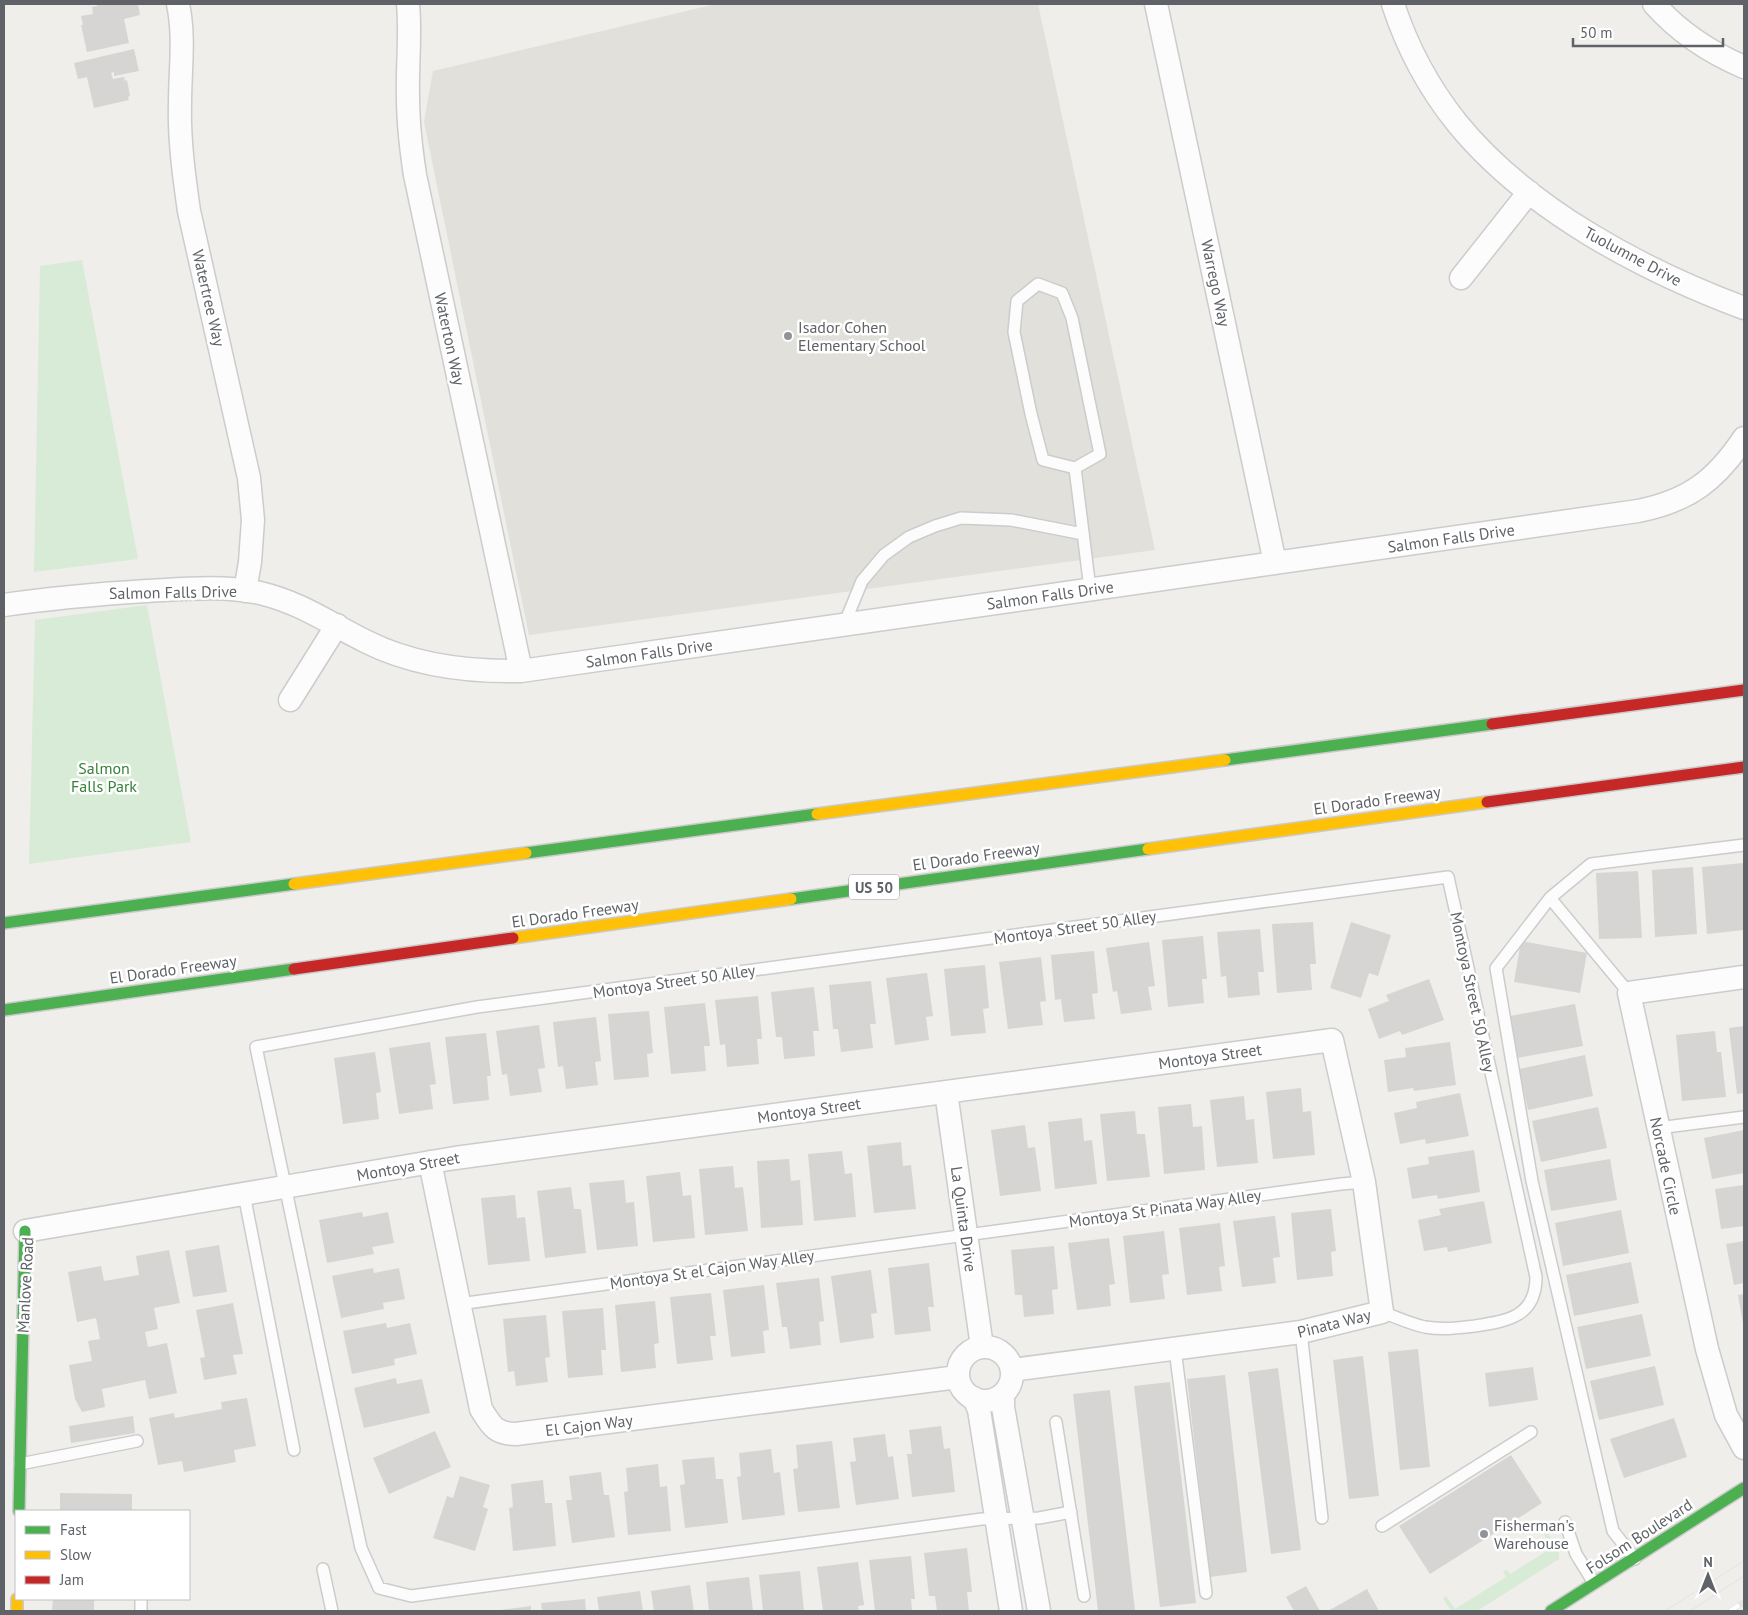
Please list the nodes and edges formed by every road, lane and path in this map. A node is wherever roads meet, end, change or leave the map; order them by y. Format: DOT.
graph roads {
  1 [pos="178,4"];
  2 [pos="408,4"];
  3 [pos="1156,4"];
  4 [pos="1393,4"];
  5 [pos="1654,4"];
  6 [pos="1744,67"];
  7 [pos="1529,192"];
  8 [pos="1462,278"];
  9 [pos="1744,308"];
  10 [pos="1744,438"];
  11 [pos="1074,468"];
  12 [pos="1084,534"];
  13 [pos="1275,563"];
  14 [pos="1090,590"];
  15 [pos="245,591"];
  16 [pos="4,605"];
  17 [pos="844,625"];
  18 [pos="337,626"];
  19 [pos="521,671"];
  20 [pos="1744,690"];
  21 [pos="290,700"];
  22 [pos="1744,766"];
  23 [pos="1744,845"];
  24 [pos="1550,898"];
  25 [pos="4,923"];
  26 [pos="1744,977"];
  27 [pos="1629,993"];
  28 [pos="4,1010"];
  29 [pos="1332,1040"];
  30 [pos="946,1092"];
  31 [pos="1744,1117"];
  32 [pos="1658,1128"];
  33 [pos="430,1162"];
  34 [pos="1364,1182"];
  35 [pos="287,1187"];
  36 [pos="244,1194"];
  37 [pos="24,1231"];
  38 [pos="966,1236"];
  39 [pos="459,1304"];
  40 [pos="1382,1312"];
  41 [pos="1301,1332"];
  42 [pos="982,1347"];
  43 [pos="1174,1349"];
  44 [pos="1012,1370"];
  45 [pos="958,1377"];
  46 [pos="1003,1395"];
  47 [pos="974,1398"];
  48 [pos="12,1399"];
  49 [pos="1056,1422"];
  50 [pos="1531,1432"];
  51 [pos="137,1441"];
  52 [pos="1744,1448"];
  53 [pos="294,1450"];
  54 [pos="20,1464"];
  55 [pos="4,1485"];
  56 [pos="1744,1488"];
  57 [pos="19,1506"];
  58 [pos="1071,1512"];
  59 [pos="1322,1518"];
  60 [pos="996,1519"];
  61 [pos="1023,1519"];
  62 [pos="1565,1522"];
  63 [pos="1382,1526"];
  64 [pos="1634,1559"];
  65 [pos="323,1569"];
  66 [pos="1594,1584"];
  67 [pos="1206,1593"];
  68 [pos="1084,1596"];
  69 [pos="332,1611"];
  70 [pos="1011,1611"];
  71 [pos="1039,1611"];
  72 [pos="1551,1611"];
  1 -- 15 [label="street, Watertree Way"];
  2 -- 19 [label="street, Waterton Way"];
  3 -- 13 [label="street, Warrego Way"];
  4 -- 7 [label="street, Tuolumne Drive"];
  5 -- 6 [label="street"];
  7 -- 8 [label="street"];
  7 -- 9 [label="street, Tuolumne Drive"];
  10 -- 13 [label="street, Salmon Falls Drive"];
  11 -- 11 [label="lane"];
  11 -- 12 [label="lane"];
  12 -- 14 [label="lane"];
  12 -- 17 [label="lane"];
  13 -- 14 [label="street, Salmon Falls Drive"];
  14 -- 17 [label="street, Salmon Falls Drive"];
  15 -- 16 [label="street, Salmon Falls Drive"];
  15 -- 18 [label="street, Salmon Falls Drive"];
  17 -- 19 [label="street, Salmon Falls Drive"];
  18 -- 19 [label="street, Salmon Falls Drive"];
  18 -- 21 [label="street"];
  20 -- 25 [label="main road"];
  22 -- 28 [label="main road, El Dorado Freeway / US 50"];
  23 -- 24 [label="lane"];
  24 -- 27 [label="lane"];
  24 -- 64 [label="lane"];
  26 -- 27 [label="street"];
  27 -- 32 [label="street, Norcade Circle"];
  29 -- 30 [label="street, Montoya Street"];
  29 -- 34 [label="street, Pinata Way"];
  30 -- 33 [label="street, Montoya Street"];
  30 -- 38 [label="street, La Quinta Drive"];
  31 -- 32 [label="lane"];
  32 -- 52 [label="street, Norcade Circle"];
  33 -- 35 [label="street, Montoya Street"];
  33 -- 39 [label="street, El Cajon Way"];
  34 -- 38 [label="lane, Montoya St Pinata Way Alley"];
  34 -- 40 [label="street, Pinata Way"];
  35 -- 36 [label="street, Manlove Road"];
  35 -- 40 [label="lane, Montoya Street 50 Alley"];
  35 -- 60 [label="lane"];
  36 -- 37 [label="street, Manlove Road"];
  36 -- 53 [label="lane"];
  37 -- 48 [label="main road, Manlove Road"];
  38 -- 39 [label="lane, Montoya St el Cajon Way Alley"];
  38 -- 42 [label="street, La Quinta Drive"];
  39 -- 45 [label="street, El Cajon Way"];
  40 -- 41 [label="street, Pinata Way"];
  41 -- 43 [label="street, Pinata Way"];
  41 -- 59 [label="lane"];
  42 -- 44 [label="street"];
  42 -- 45 [label="street"];
  43 -- 44 [label="street, Pinata Way"];
  43 -- 67 [label="lane"];
  44 -- 46 [label="street"];
  45 -- 47 [label="street"];
  46 -- 47 [label="street"];
  46 -- 61 [label="street"];
  47 -- 60 [label="street"];
  48 -- 54 [label="main road, Manlove Road"];
  49 -- 58 [label="lane"];
  50 -- 63 [label="lane"];
  51 -- 54 [label="lane"];
  54 -- 57 [label="main road, Manlove Road"];
  55 -- 57 [label="street"];
  56 -- 64 [label="main road, Folsom Boulevard"];
  58 -- 61 [label="lane"];
  58 -- 68 [label="lane"];
  60 -- 61 [label="lane"];
  60 -- 70 [label="street"];
  61 -- 71 [label="street"];
  62 -- 66 [label="lane"];
  64 -- 66 [label="main road, Folsom Boulevard"];
  65 -- 69 [label="lane"];
  66 -- 72 [label="main road, Folsom Boulevard"];
}
